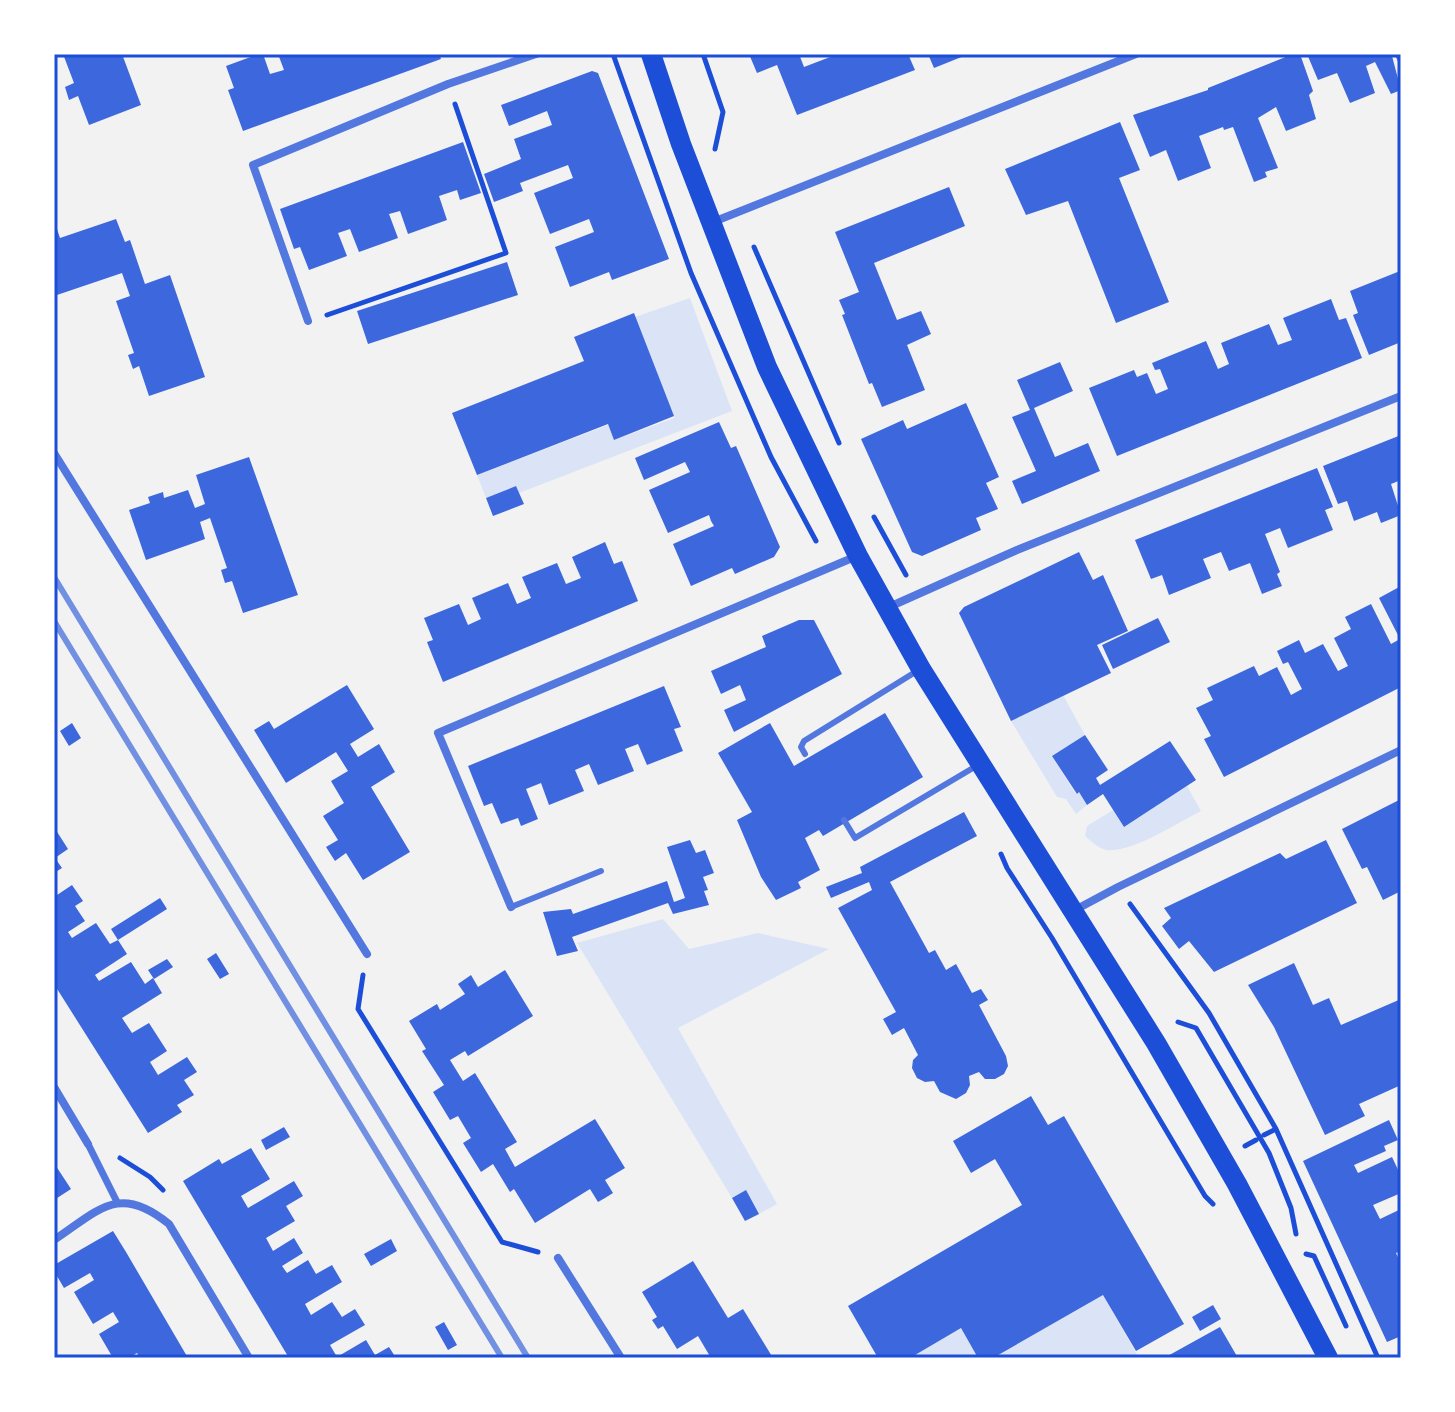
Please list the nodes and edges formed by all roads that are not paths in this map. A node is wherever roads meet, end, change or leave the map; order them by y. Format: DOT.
graph roads {
  1 [pos="536,54"];
  2 [pos="651,54"];
  3 [pos="1136,54"];
  4 [pos="711,223"];
  5 [pos="308,321"];
  6 [pos="1401,396"];
  7 [pos="54,453"];
  8 [pos="858,556"];
  9 [pos="889,607"];
  10 [pos="921,669"];
  11 [pos="1401,750"];
  12 [pos="805,754"];
  13 [pos="981,764"];
  14 [pos="844,820"];
  15 [pos="601,871"];
  16 [pos="511,907"];
  17 [pos="1074,911"];
  18 [pos="367,954"];
  19 [pos="54,1087"];
  20 [pos="88,1144"];
  21 [pos="117,1202"];
  22 [pos="54,1240"];
  23 [pos="558,1258"];
  24 [pos="249,1358"];
  25 [pos="621,1358"];
  26 [pos="1328,1358"];
  1 -- 5 [label="street"];
  2 -- 4 [label="main road"];
  3 -- 4 [label="street"];
  4 -- 8 [label="main road"];
  6 -- 9 [label="street"];
  7 -- 18 [label="street"];
  8 -- 9 [label="main road"];
  8 -- 16 [label="street"];
  9 -- 10 [label="main road"];
  10 -- 12 [label="lane"];
  10 -- 13 [label="main road"];
  11 -- 17 [label="street"];
  13 -- 14 [label="lane"];
  13 -- 17 [label="main road"];
  15 -- 16 [label="lane"];
  17 -- 26 [label="main road"];
  19 -- 20 [label="street"];
  20 -- 21 [label="street"];
  21 -- 22 [label="street"];
  21 -- 24 [label="street"];
  23 -- 25 [label="street"];
}
